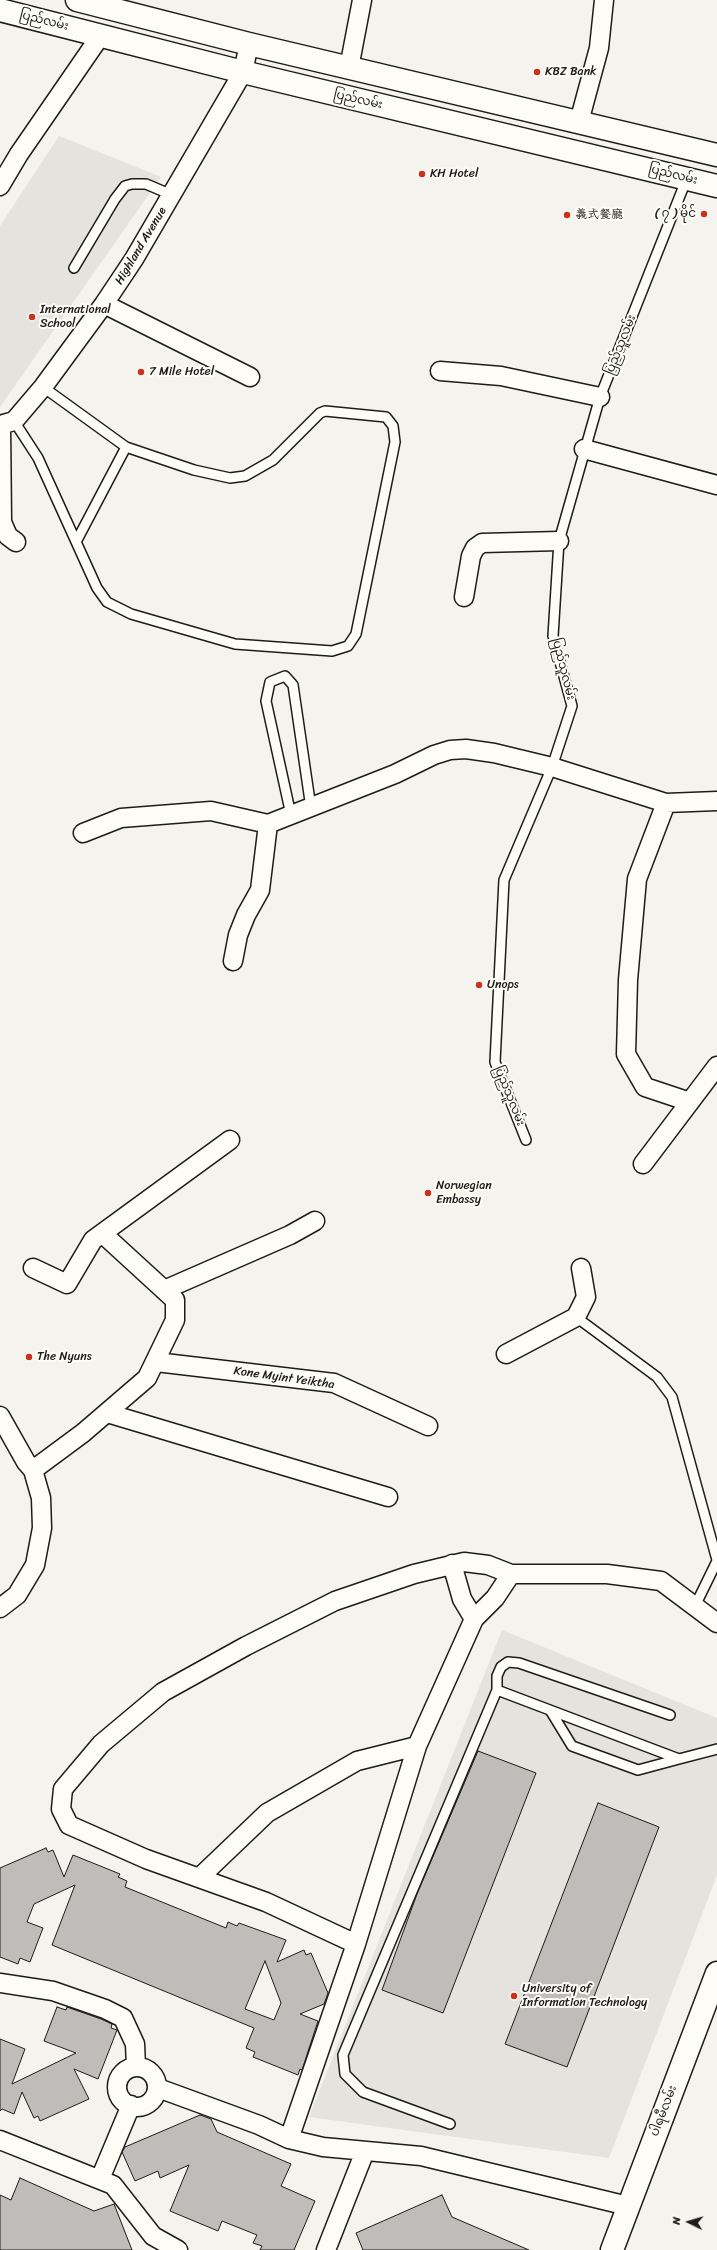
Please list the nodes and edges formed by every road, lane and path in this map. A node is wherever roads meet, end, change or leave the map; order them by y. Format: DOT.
graph roads {
  1 [pos="77,0"];
  2 [pos="362,0"];
  3 [pos="604,0"];
  4 [pos="2,14"];
  5 [pos="101,35"];
  6 [pos="250,44"];
  7 [pos="349,68"];
  8 [pos="243,72"];
  9 [pos="579,122"];
  10 [pos="717,155"];
  11 [pos="687,178"];
  12 [pos="0,186"];
  13 [pos="717,186"];
  14 [pos="172,195"];
  15 [pos="74,268"];
  16 [pos="104,304"];
  17 [pos="440,371"];
  18 [pos="250,377"];
  19 [pos="43,387"];
  20 [pos="600,397"];
  21 [pos="5,423"];
  22 [pos="126,447"];
  23 [pos="584,449"];
  24 [pos="717,485"];
  25 [pos="559,541"];
  26 [pos="16,542"];
  27 [pos="76,542"];
  28 [pos="464,597"];
  29 [pos="552,767"];
  30 [pos="717,802"];
  31 [pos="666,803"];
  32 [pos="311,808"];
  33 [pos="291,815"];
  34 [pos="268,824"];
  35 [pos="83,833"];
  36 [pos="233,961"];
  37 [pos="717,1066"];
  38 [pos="690,1102"];
  39 [pos="230,1140"];
  40 [pos="526,1140"];
  41 [pos="643,1164"];
  42 [pos="315,1221"];
  43 [pos="103,1234"];
  44 [pos="33,1268"];
  45 [pos="581,1268"];
  46 [pos="170,1295"];
  47 [pos="576,1317"];
  48 [pos="506,1354"];
  49 [pos="156,1362"];
  50 [pos="107,1413"];
  51 [pos="0,1416"];
  52 [pos="428,1426"];
  53 [pos="33,1470"];
  54 [pos="388,1497"];
  55 [pos="717,1560"];
  56 [pos="452,1564"];
  57 [pos="511,1574"];
  58 [pos="695,1606"];
  59 [pos="0,1608"];
  60 [pos="474,1619"];
  61 [pos="717,1623"];
  62 [pos="497,1690"];
  63 [pos="550,1710"];
  64 [pos="670,1715"];
  65 [pos="417,1746"];
  66 [pos="717,1749"];
  67 [pos="679,1759"];
  68 [pos="200,1877"];
  69 [pos="356,1944"];
  70 [pos="717,1972"];
  71 [pos="0,1983"];
  72 [pos="136,2066"];
  73 [pos="158,2088"];
  74 [pos="131,2105"];
  75 [pos="450,2124"];
  76 [pos="289,2139"];
  77 [pos="0,2140"];
  78 [pos="365,2151"];
  79 [pos="100,2179"];
  80 [pos="628,2206"];
  81 [pos="178,2250"];
  82 [pos="326,2250"];
  83 [pos="612,2250"];
  1 -- 6 [label="main road"];
  2 -- 7 [label="street"];
  3 -- 9 [label="street"];
  4 -- 5 [label="main road, ပြည်လမ်း"];
  5 -- 8 [label="main road, ပြည်လမ်း"];
  5 -- 12 [label="street"];
  6 -- 7 [label="main road"];
  6 -- 8 [label="street, Highland Avenue"];
  7 -- 9 [label="main road"];
  8 -- 11 [label="main road, ပြည်လမ်း"];
  8 -- 14 [label="street, Highland Avenue"];
  9 -- 10 [label="main road"];
  11 -- 13 [label="main road, ပြည်လမ်း"];
  11 -- 20 [label="lane, ပြည်သူလမ်း"];
  14 -- 15 [label="lane"];
  14 -- 16 [label="street, Highland Avenue"];
  16 -- 18 [label="street"];
  16 -- 19 [label="street, Highland Avenue"];
  17 -- 20 [label="street"];
  19 -- 21 [label="street, Highland Avenue"];
  19 -- 22 [label="lane"];
  20 -- 23 [label="lane, ပြည်သူလမ်း"];
  21 -- 26 [label="street"];
  21 -- 27 [label="lane"];
  22 -- 27 [label="lane"];
  22 -- 27 [label="lane"];
  23 -- 24 [label="street"];
  23 -- 25 [label="lane, ပြည်သူလမ်း"];
  25 -- 28 [label="street"];
  25 -- 29 [label="lane, ပြည်သူလမ်း"];
  29 -- 31 [label="street"];
  29 -- 32 [label="street"];
  29 -- 40 [label="lane, ပြည်သူလမ်း"];
  30 -- 31 [label="street"];
  31 -- 38 [label="street"];
  32 -- 33 [label="street"];
  32 -- 33 [label="lane"];
  33 -- 34 [label="street"];
  34 -- 35 [label="street"];
  34 -- 36 [label="street"];
  37 -- 38 [label="street"];
  38 -- 41 [label="street"];
  39 -- 43 [label="street"];
  42 -- 46 [label="street"];
  43 -- 44 [label="street"];
  43 -- 46 [label="street"];
  45 -- 47 [label="street"];
  46 -- 49 [label="street"];
  47 -- 48 [label="street"];
  47 -- 55 [label="lane"];
  49 -- 50 [label="street"];
  49 -- 52 [label="street, Kone Myint Yeiktha"];
  50 -- 53 [label="street"];
  50 -- 54 [label="street"];
  51 -- 53 [label="street"];
  53 -- 59 [label="street"];
  55 -- 58 [label="lane"];
  56 -- 57 [label="street"];
  56 -- 60 [label="street"];
  56 -- 68 [label="street"];
  57 -- 58 [label="street"];
  57 -- 60 [label="street"];
  58 -- 61 [label="street"];
  60 -- 65 [label="street"];
  62 -- 63 [label="lane"];
  62 -- 64 [label="lane"];
  62 -- 75 [label="lane"];
  63 -- 67 [label="lane"];
  63 -- 67 [label="lane"];
  65 -- 68 [label="street"];
  65 -- 69 [label="street"];
  66 -- 67 [label="lane"];
  68 -- 69 [label="street"];
  69 -- 76 [label="street"];
  70 -- 80 [label="main road, ပါရမီလမ်း"];
  71 -- 72 [label="street"];
  72 -- 73 [label="street"];
  72 -- 74 [label="street"];
  73 -- 74 [label="street"];
  73 -- 76 [label="street"];
  74 -- 79 [label="street"];
  76 -- 78 [label="street"];
  77 -- 79 [label="street"];
  78 -- 80 [label="street"];
  78 -- 82 [label="street"];
  79 -- 81 [label="street"];
  80 -- 83 [label="main road, ပါရမီလမ်း"];
}
